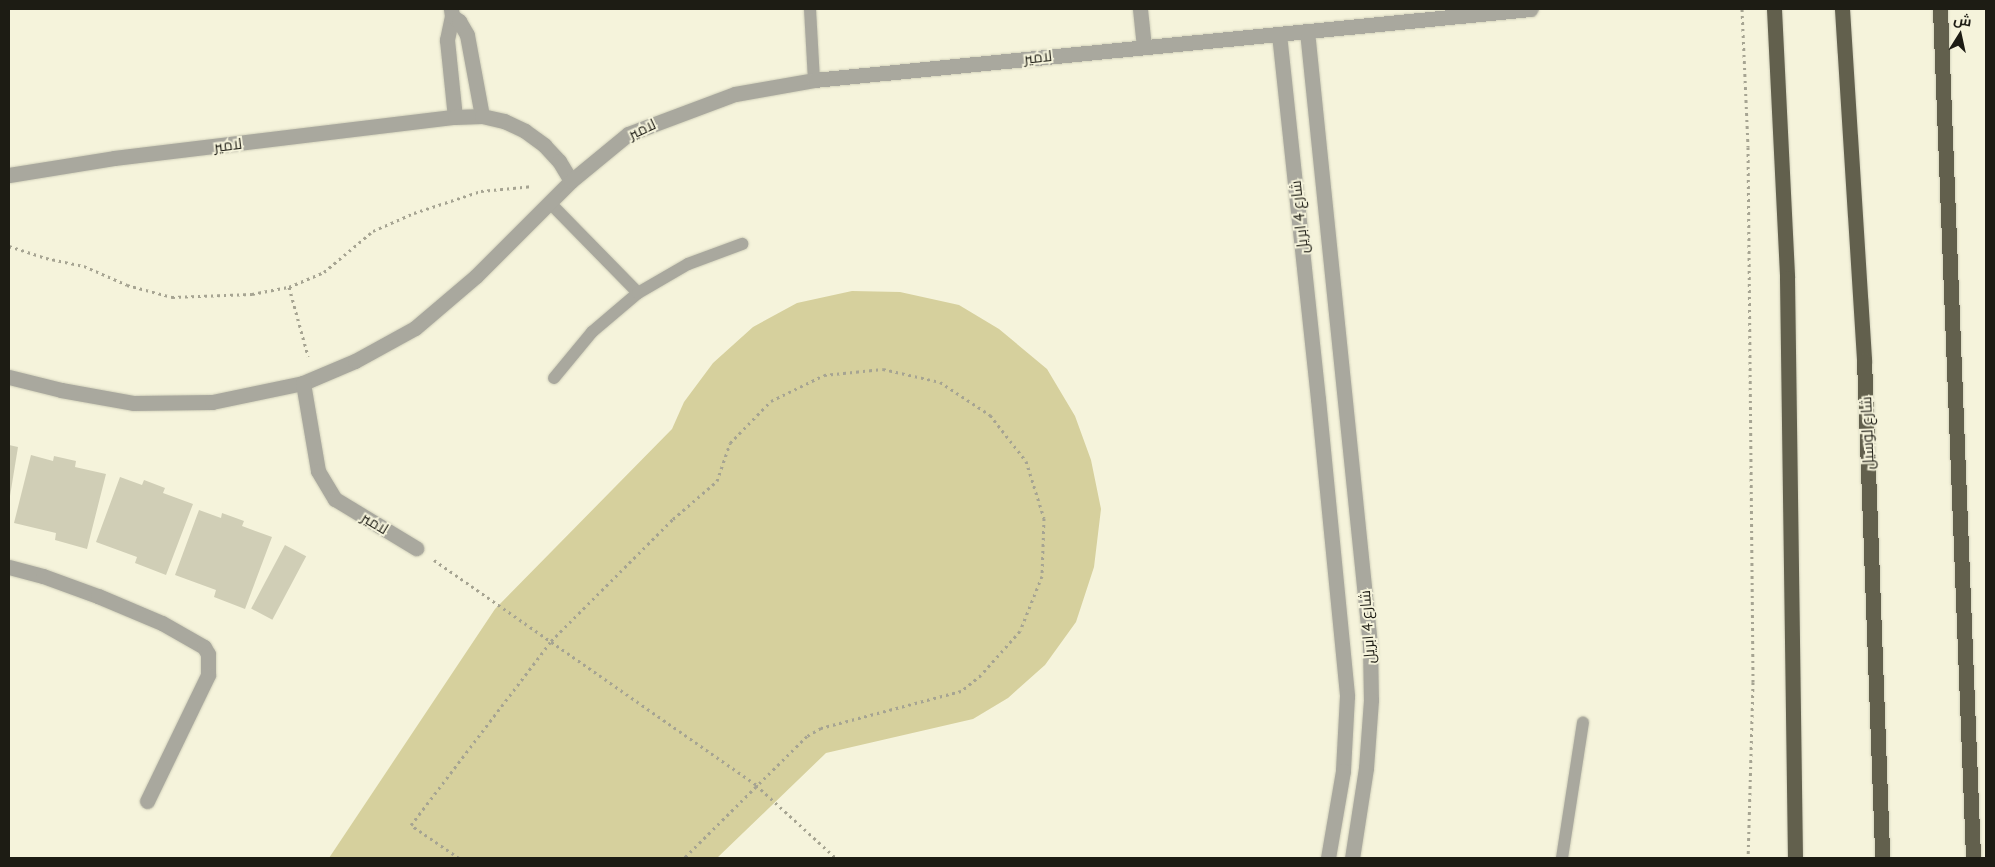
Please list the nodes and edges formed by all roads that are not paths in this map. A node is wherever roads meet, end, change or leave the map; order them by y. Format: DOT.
graph roads {
  1 [pos="810,9"];
  2 [pos="1140,9"];
  3 [pos="1530,9"];
  4 [pos="1774,9"];
  5 [pos="1842,9"];
  6 [pos="1940,9"];
  7 [pos="452,12"];
  8 [pos="1307,31"];
  9 [pos="1279,34"];
  10 [pos="1144,47"];
  11 [pos="814,80"];
  12 [pos="482,116"];
  13 [pos="455,117"];
  14 [pos="9,175"];
  15 [pos="571,182"];
  16 [pos="550,203"];
  17 [pos="742,244"];
  18 [pos="638,293"];
  19 [pos="9,377"];
  20 [pos="554,378"];
  21 [pos="309,381"];
  22 [pos="1345,395"];
  23 [pos="1318,399"];
  24 [pos="416,548"];
  25 [pos="9,567"];
  26 [pos="1583,722"];
  27 [pos="147,801"];
  28 [pos="1334,831"];
  29 [pos="1795,833"];
  30 [pos="1357,836"];
  31 [pos="1328,858"];
  32 [pos="1352,858"];
  33 [pos="1562,858"];
  34 [pos="1790,858"];
  35 [pos="1796,858"];
  36 [pos="1882,858"];
  37 [pos="1973,858"];
  1 -- 11 [label="lane"];
  2 -- 10 [label="street"];
  3 -- 8 [label="street, لامير"];
  4 -- 29 [label="highway"];
  5 -- 36 [label="highway, شارع لوسيل"];
  6 -- 37 [label="highway"];
  7 -- 12 [label="street"];
  7 -- 13 [label="street"];
  8 -- 9 [label="street, لامير"];
  8 -- 22 [label="street, شارع 4 ابريل"];
  9 -- 10 [label="street, لامير"];
  9 -- 23 [label="street, شارع 4 ابريل"];
  10 -- 11 [label="street, لامير"];
  11 -- 15 [label="street, لامير"];
  12 -- 13 [label="street, لامير"];
  12 -- 15 [label="street, لامير"];
  13 -- 14 [label="street, لامير"];
  15 -- 16 [label="street, لامير"];
  16 -- 18 [label="lane"];
  16 -- 21 [label="street, لامير"];
  17 -- 18 [label="lane"];
  18 -- 20 [label="lane"];
  19 -- 21 [label="street, لامير"];
  21 -- 24 [label="street, لامير"];
  22 -- 23 [label="street"];
  22 -- 30 [label="street, شارع 4 ابريل"];
  23 -- 28 [label="street, شارع 4 ابريل"];
  25 -- 27 [label="street"];
  26 -- 33 [label="lane"];
  28 -- 30 [label="street"];
  28 -- 31 [label="street, شارع 4 ابريل"];
  29 -- 34 [label="highway"];
  29 -- 35 [label="highway"];
  30 -- 32 [label="street, شارع 4 ابريل"];
}
